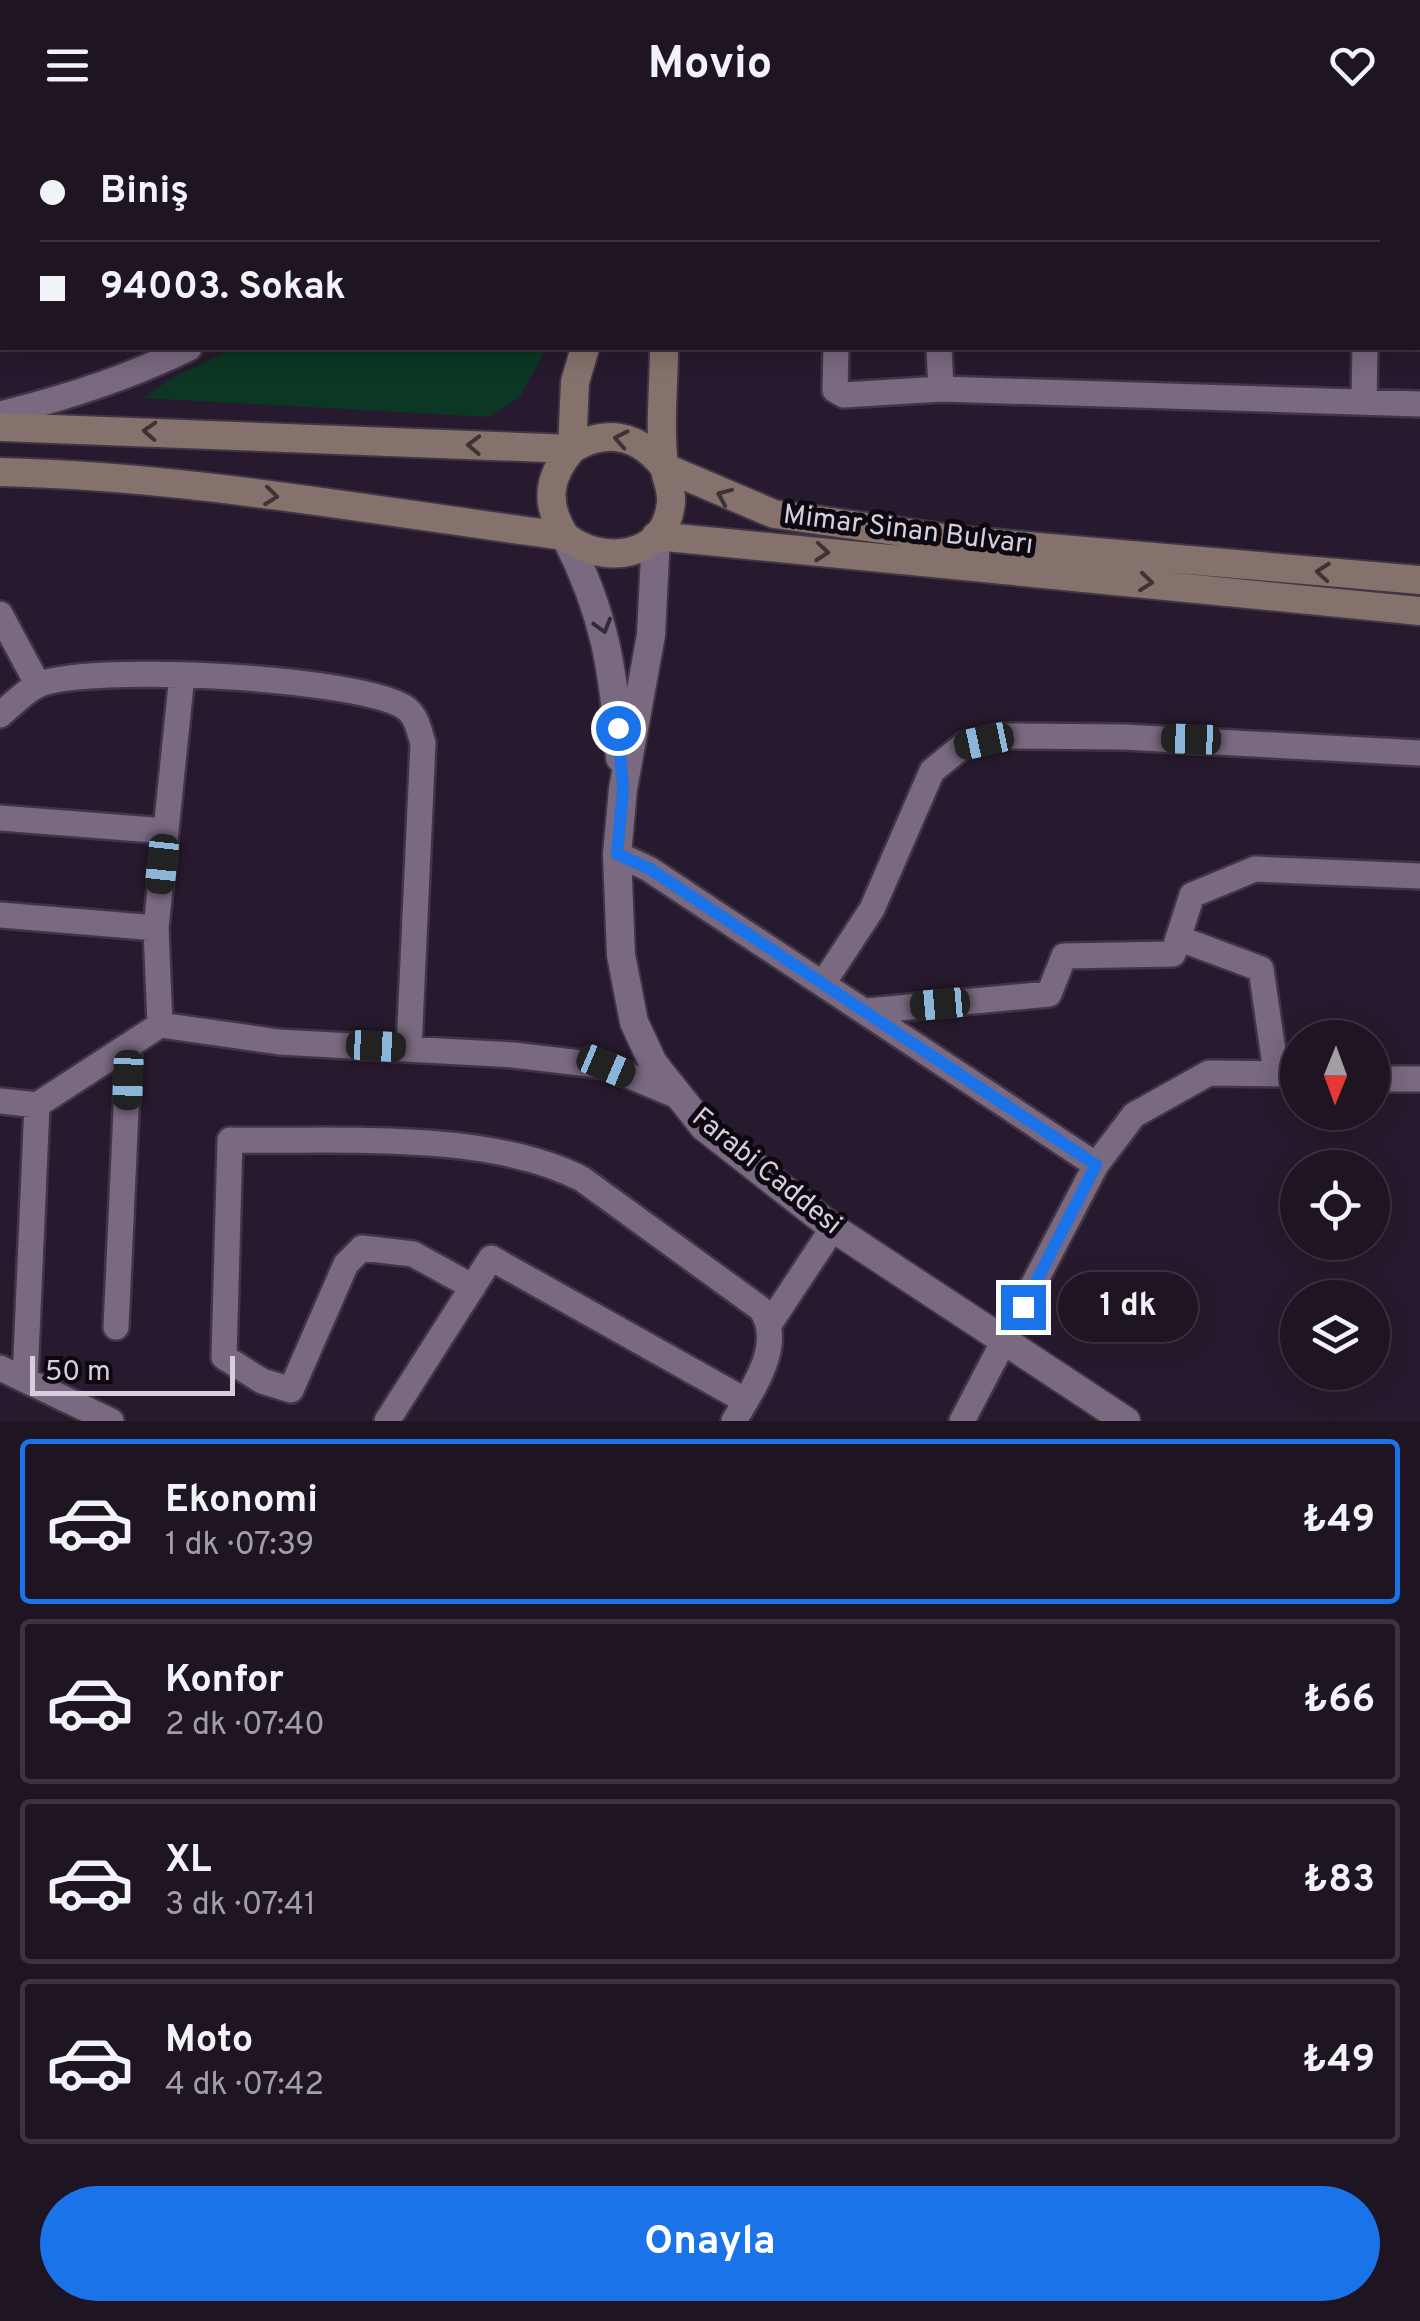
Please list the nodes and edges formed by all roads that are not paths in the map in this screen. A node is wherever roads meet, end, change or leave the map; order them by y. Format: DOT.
graph roads {
  1 [pos="184,350"];
  2 [pos="585,350"];
  3 [pos="664,350"];
  4 [pos="836,350"];
  5 [pos="940,350"];
  6 [pos="1365,350"];
  7 [pos="941,389"];
  8 [pos="1364,402"];
  9 [pos="1420,404"];
  10 [pos="0,414"];
  11 [pos="0,427"];
  12 [pos="572,449"];
  13 [pos="664,467"];
  14 [pos="0,472"];
  15 [pos="565,536"];
  16 [pos="656,536"];
  17 [pos="1420,580"];
  18 [pos="1420,611"];
  19 [pos="0,614"];
  20 [pos="182,675"];
  21 [pos="38,685"];
  22 [pos="0,715"];
  23 [pos="1420,754"];
  24 [pos="623,789"];
  25 [pos="0,818"];
  26 [pos="166,832"];
  27 [pos="617,854"];
  28 [pos="1420,876"];
  29 [pos="0,915"];
  30 [pos="156,928"];
  31 [pos="1178,938"];
  32 [pos="824,982"];
  33 [pos="867,1011"];
  34 [pos="160,1025"];
  35 [pos="1280,1045"];
  36 [pos="129,1046"];
  37 [pos="409,1048"];
  38 [pos="1280,1073"];
  39 [pos="1390,1079"];
  40 [pos="1420,1080"];
  41 [pos="675,1095"];
  42 [pos="0,1101"];
  43 [pos="37,1104"];
  44 [pos="1096,1165"];
  45 [pos="833,1228"];
  46 [pos="473,1287"];
  47 [pos="770,1322"];
  48 [pos="116,1327"];
  49 [pos="1004,1342"];
  50 [pos="0,1368"];
  51 [pos="25,1379"];
  52 [pos="740,1411"];
  53 [pos="110,1421"];
  54 [pos="387,1421"];
  55 [pos="962,1421"];
  56 [pos="1126,1421"];
  1 -- 10 [label="street"];
  2 -- 12 [label="main road"];
  3 -- 13 [label="main road"];
  4 -- 7 [label="street"];
  5 -- 7 [label="street"];
  6 -- 8 [label="street"];
  7 -- 8 [label="street"];
  8 -- 9 [label="street"];
  12 -- 11 [label="main road, Mimar Sinan Bulvarı, one-way"];
  13 -- 12 [label="main road, Mimar Sinan Bulvarı, one-way"];
  12 -- 15 [label="main road"];
  13 -- 16 [label="main road"];
  17 -- 13 [label="main road, Mimar Sinan Bulvarı, one-way"];
  14 -- 15 [label="main road, Mimar Sinan Bulvarı, one-way"];
  15 -- 16 [label="main road, Mimar Sinan Bulvarı"];
  15 -- 24 [label="street, one-way"];
  16 -- 18 [label="main road, Mimar Sinan Bulvarı, one-way"];
  16 -- 24 [label="street"];
  19 -- 21 [label="street"];
  20 -- 21 [label="street"];
  20 -- 26 [label="street"];
  20 -- 37 [label="street"];
  21 -- 22 [label="street"];
  23 -- 32 [label="street"];
  24 -- 27 [label="street, Farabi Caddesi"];
  25 -- 26 [label="street"];
  26 -- 30 [label="street"];
  27 -- 32 [label="street"];
  27 -- 41 [label="street, Farabi Caddesi"];
  28 -- 31 [label="street"];
  29 -- 30 [label="street"];
  30 -- 34 [label="street"];
  31 -- 33 [label="street"];
  31 -- 35 [label="street"];
  32 -- 33 [label="street"];
  33 -- 44 [label="street"];
  34 -- 36 [label="street"];
  34 -- 37 [label="street"];
  36 -- 43 [label="street"];
  36 -- 48 [label="street"];
  37 -- 41 [label="street"];
  38 -- 44 [label="street"];
  39 -- 40 [label="street"];
  41 -- 45 [label="street, Farabi Caddesi"];
  42 -- 43 [label="street"];
  43 -- 51 [label="street"];
  44 -- 49 [label="street"];
  45 -- 47 [label="street"];
  45 -- 49 [label="street, Farabi Caddesi"];
  46 -- 47 [label="street"];
  46 -- 52 [label="street"];
  46 -- 54 [label="street"];
  47 -- 52 [label="street"];
  49 -- 55 [label="street"];
  49 -- 56 [label="street, Farabi Caddesi"];
  50 -- 51 [label="street"];
  51 -- 53 [label="street"];
}
